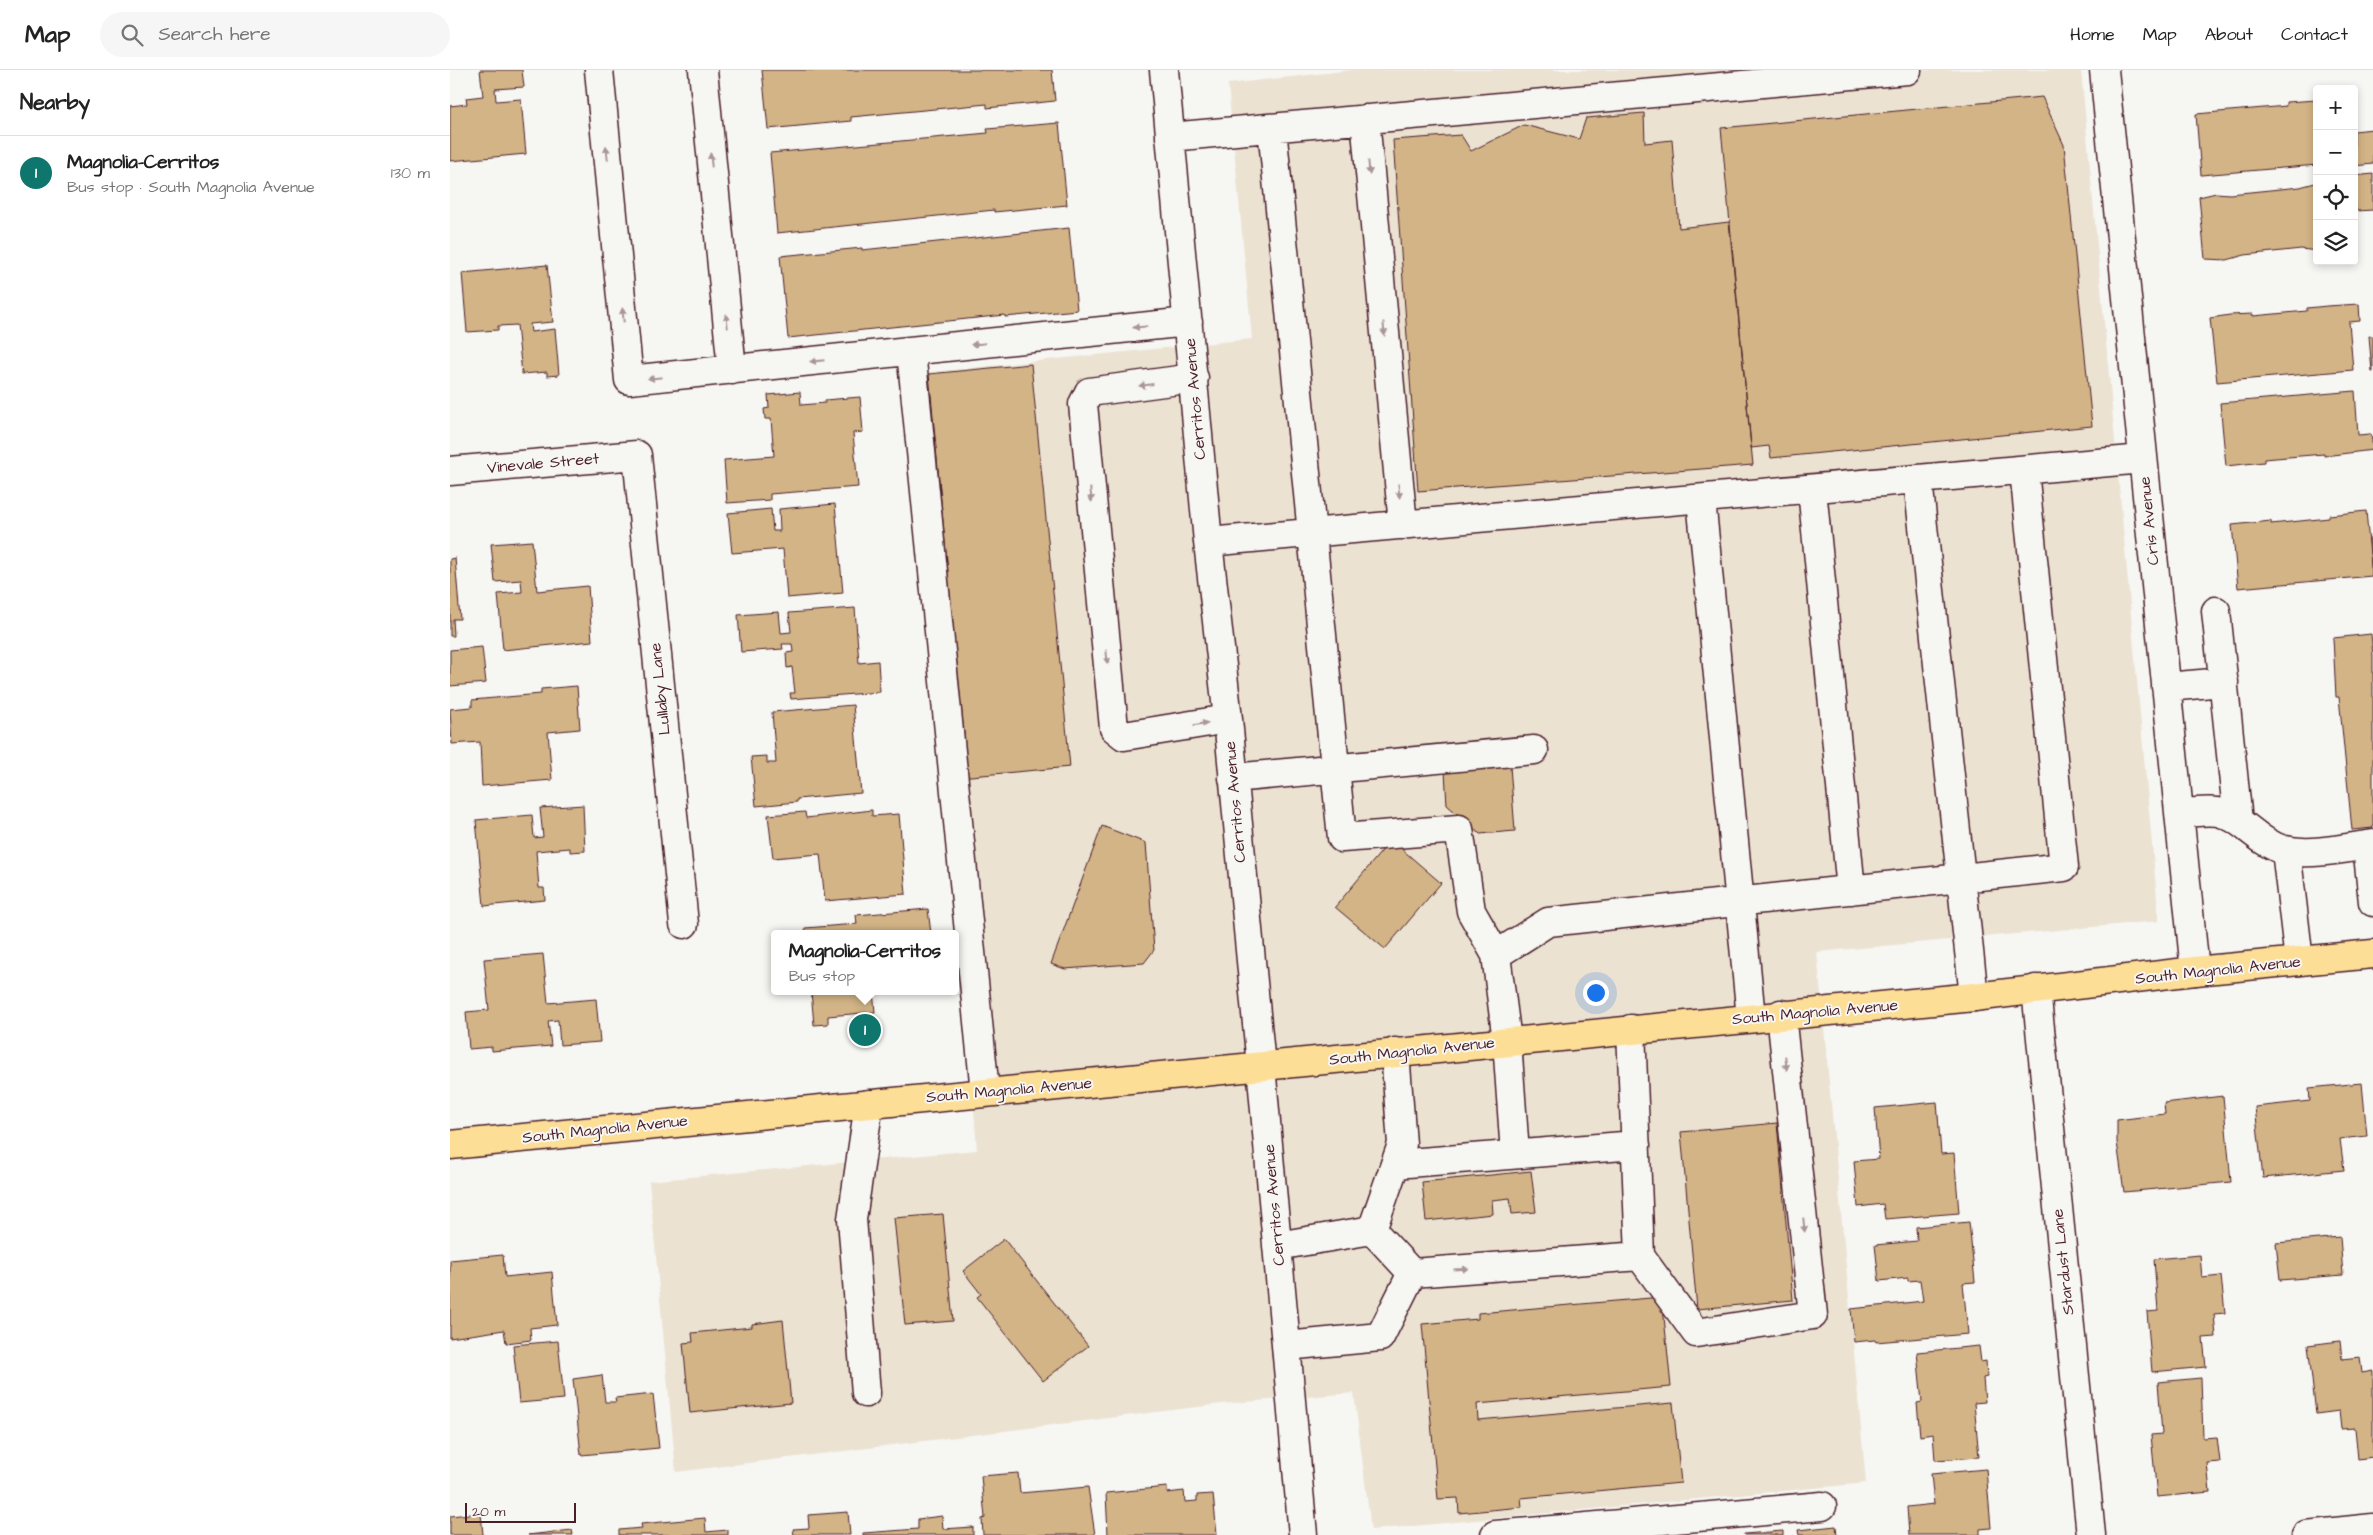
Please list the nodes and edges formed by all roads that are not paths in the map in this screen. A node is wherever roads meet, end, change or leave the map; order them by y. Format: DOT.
graph roads {
  1 [pos="599,70"];
  2 [pos="703,70"];
  3 [pos="1164,70"];
  4 [pos="1907,70"];
  5 [pos="2104,70"];
  6 [pos="1365,119"];
  7 [pos="1272,128"];
  8 [pos="1170,137"];
  9 [pos="1188,322"];
  10 [pos="911,351"];
  11 [pos="732,370"];
  12 [pos="1194,378"];
  13 [pos="637,455"];
  14 [pos="2143,459"];
  15 [pos="2024,470"];
  16 [pos="450,471"];
  17 [pos="1918,480"];
  18 [pos="1812,490"];
  19 [pos="1700,499"];
  20 [pos="1403,525"];
  21 [pos="1312,533"];
  22 [pos="1208,542"];
  23 [pos="2216,611"];
  24 [pos="2224,682"];
  25 [pos="2166,687"];
  26 [pos="1228,720"];
  27 [pos="1534,750"];
  28 [pos="1336,769"];
  29 [pos="1233,778"];
  30 [pos="2179,813"];
  31 [pos="2238,821"];
  32 [pos="2370,845"];
  33 [pos="2286,850"];
  34 [pos="1961,879"];
  35 [pos="1852,890"];
  36 [pos="1740,902"];
  37 [pos="2373,902"];
  38 [pos="684,924"];
  39 [pos="2373,954"];
  40 [pos="1496,955"];
  41 [pos="2299,961"];
  42 [pos="2195,971"];
  43 [pos="2036,989"];
  44 [pos="1974,997"];
  45 [pos="1781,1014"];
  46 [pos="1751,1018"];
  47 [pos="1631,1029"];
  48 [pos="1507,1041"];
  49 [pos="1395,1052"];
  50 [pos="1261,1066"];
  51 [pos="985,1092"];
  52 [pos="869,1104"];
  53 [pos="450,1145"];
  54 [pos="1636,1145"];
  55 [pos="1514,1154"];
  56 [pos="1396,1164"];
  57 [pos="1372,1230"];
  58 [pos="1277,1246"];
  59 [pos="1640,1256"];
  60 [pos="1412,1273"];
  61 [pos="1286,1346"];
  62 [pos="866,1393"];
  63 [pos="1822,1506"];
  64 [pos="2373,1528"];
  65 [pos="1303,1535"];
  66 [pos="1495,1535"];
  67 [pos="2090,1535"];
  68 [pos="2306,1535"];
  11 -- 1 [label="street, one-way"];
  11 -- 2 [label="street, one-way"];
  3 -- 8 [label="street, Cerritos Avenue"];
  4 -- 6 [label="street"];
  5 -- 14 [label="street, Cris Avenue"];
  6 -- 7 [label="street"];
  6 -- 20 [label="street, one-way"];
  7 -- 8 [label="street"];
  7 -- 21 [label="street"];
  8 -- 9 [label="street, Cerritos Avenue"];
  9 -- 10 [label="street, one-way"];
  9 -- 12 [label="street, Cerritos Avenue"];
  10 -- 11 [label="street, one-way"];
  10 -- 51 [label="street"];
  12 -- 22 [label="street, Cerritos Avenue"];
  12 -- 26 [label="street, one-way"];
  13 -- 16 [label="street, Vinevale Street"];
  13 -- 38 [label="street, Lullaby Lane"];
  14 -- 15 [label="street"];
  14 -- 25 [label="street, Cris Avenue"];
  15 -- 17 [label="street"];
  15 -- 34 [label="street"];
  17 -- 18 [label="street"];
  17 -- 34 [label="street"];
  18 -- 19 [label="street"];
  18 -- 35 [label="street"];
  19 -- 20 [label="street"];
  19 -- 36 [label="street"];
  20 -- 21 [label="street"];
  21 -- 22 [label="street"];
  21 -- 28 [label="street"];
  22 -- 26 [label="street, Cerritos Avenue"];
  23 -- 24 [label="street"];
  24 -- 25 [label="street"];
  24 -- 31 [label="street"];
  25 -- 30 [label="street, Cris Avenue"];
  26 -- 29 [label="street, Cerritos Avenue"];
  27 -- 28 [label="street"];
  28 -- 29 [label="street"];
  28 -- 40 [label="street"];
  29 -- 50 [label="street, Cerritos Avenue"];
  30 -- 31 [label="street"];
  30 -- 42 [label="street, Cris Avenue"];
  31 -- 33 [label="street"];
  32 -- 33 [label="street"];
  32 -- 37 [label="street"];
  33 -- 41 [label="street"];
  34 -- 35 [label="street"];
  34 -- 44 [label="street"];
  35 -- 36 [label="street"];
  36 -- 40 [label="street"];
  36 -- 46 [label="street"];
  39 -- 41 [label="main road, South Magnolia Avenue"];
  40 -- 48 [label="street"];
  41 -- 42 [label="main road, South Magnolia Avenue"];
  42 -- 43 [label="main road, South Magnolia Avenue"];
  43 -- 44 [label="main road, South Magnolia Avenue"];
  43 -- 67 [label="street, Stardust Lane"];
  44 -- 45 [label="main road, South Magnolia Avenue"];
  45 -- 46 [label="main road, South Magnolia Avenue"];
  45 -- 59 [label="street, one-way"];
  46 -- 47 [label="main road, South Magnolia Avenue"];
  47 -- 48 [label="main road, South Magnolia Avenue"];
  47 -- 54 [label="street"];
  48 -- 49 [label="main road, South Magnolia Avenue"];
  48 -- 55 [label="street"];
  49 -- 50 [label="main road, South Magnolia Avenue"];
  49 -- 56 [label="street"];
  50 -- 51 [label="main road, South Magnolia Avenue"];
  50 -- 58 [label="street, Cerritos Avenue"];
  51 -- 52 [label="main road, South Magnolia Avenue"];
  52 -- 53 [label="main road, South Magnolia Avenue"];
  52 -- 62 [label="street"];
  54 -- 55 [label="street"];
  54 -- 59 [label="street"];
  55 -- 56 [label="street"];
  56 -- 57 [label="street"];
  57 -- 58 [label="street"];
  57 -- 60 [label="street"];
  58 -- 61 [label="street, Cerritos Avenue"];
  60 -- 59 [label="street, one-way"];
  60 -- 61 [label="street"];
  61 -- 65 [label="street, Cerritos Avenue"];
  63 -- 66 [label="street"];
  64 -- 68 [label="street"];
}
